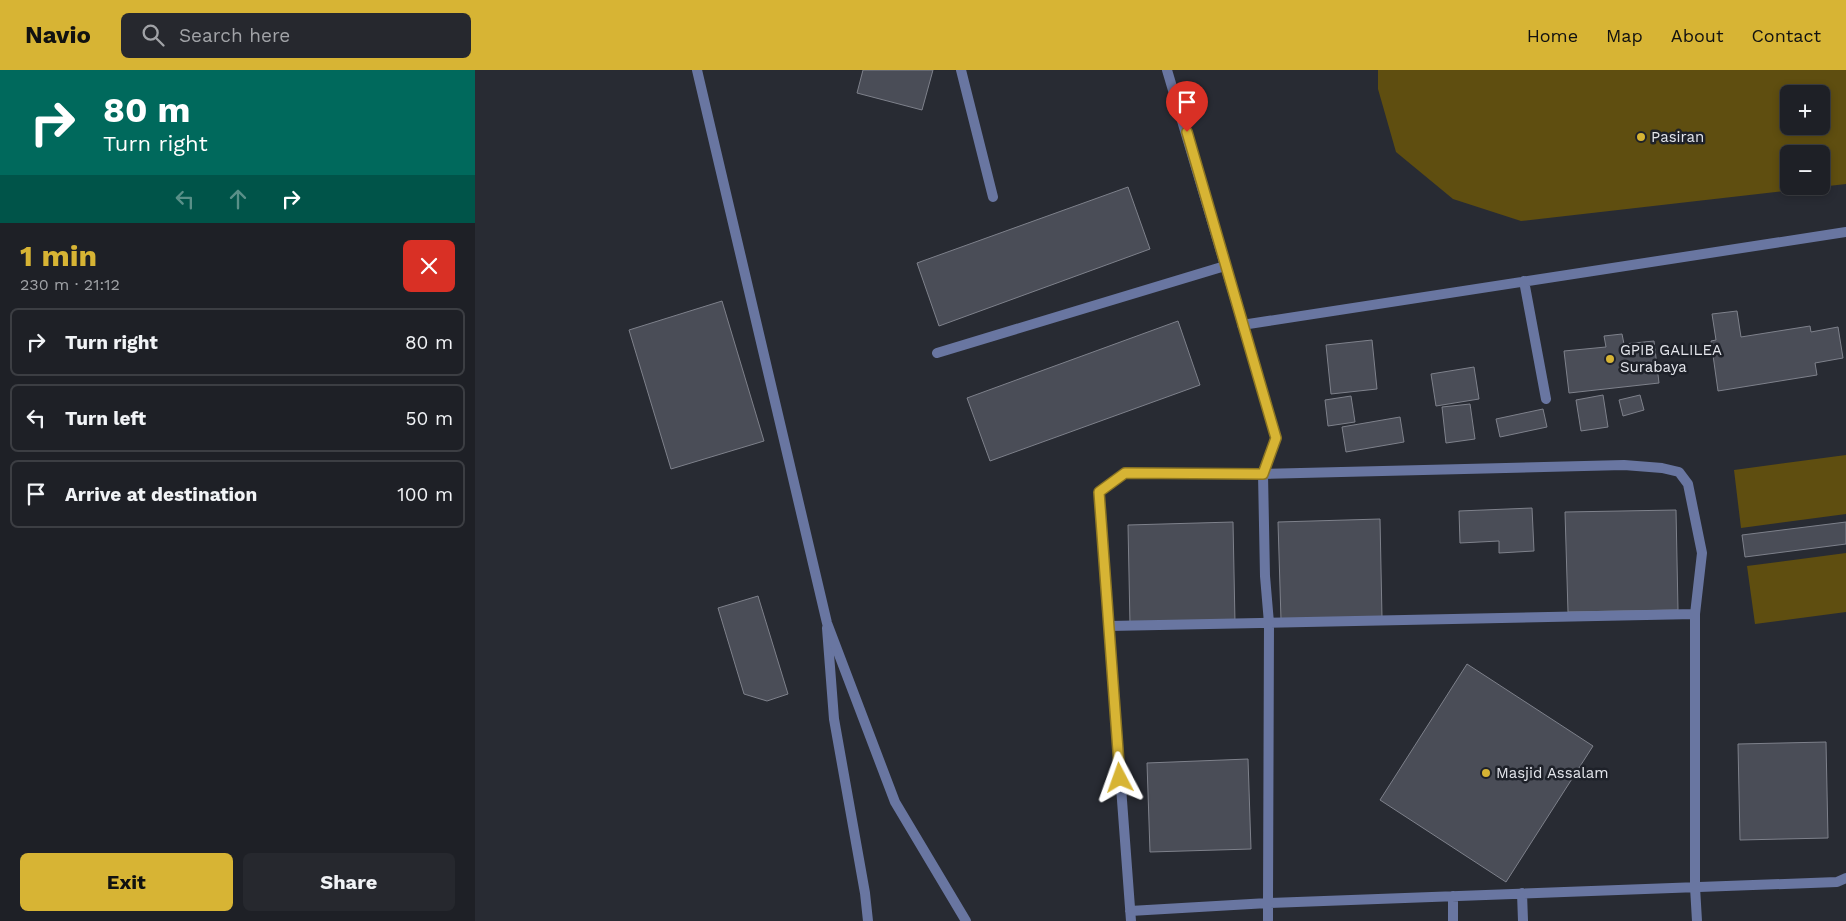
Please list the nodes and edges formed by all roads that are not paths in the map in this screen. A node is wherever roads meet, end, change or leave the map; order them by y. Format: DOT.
graph roads {
  1 [pos="697,70"];
  2 [pos="961,70"];
  3 [pos="1167,70"];
  4 [pos="993,197"];
  5 [pos="1846,232"];
  6 [pos="1225,266"];
  7 [pos="1524,281"];
  8 [pos="1242,325"];
  9 [pos="937,353"];
  10 [pos="1546,399"];
  11 [pos="1263,474"];
  12 [pos="1695,614"];
  13 [pos="827,623"];
  14 [pos="1269,623"];
  15 [pos="1109,626"];
  16 [pos="1846,878"];
  17 [pos="1695,887"];
  18 [pos="1522,894"];
  19 [pos="1453,896"];
  20 [pos="1268,903"];
  21 [pos="1131,916"];
  22 [pos="868,921"];
  23 [pos="966,921"];
  24 [pos="1268,921"];
  25 [pos="1453,921"];
  26 [pos="1523,921"];
  27 [pos="1697,921"];
  1 -- 13 [label="street"];
  2 -- 4 [label="street"];
  3 -- 6 [label="street"];
  5 -- 7 [label="street"];
  6 -- 8 [label="street"];
  6 -- 9 [label="street"];
  7 -- 8 [label="street"];
  7 -- 10 [label="street"];
  8 -- 11 [label="street"];
  11 -- 12 [label="street"];
  11 -- 14 [label="street"];
  11 -- 15 [label="street"];
  12 -- 14 [label="street"];
  12 -- 17 [label="street"];
  13 -- 22 [label="street"];
  13 -- 23 [label="street"];
  14 -- 15 [label="street"];
  14 -- 20 [label="street"];
  15 -- 21 [label="street"];
  16 -- 17 [label="street"];
  17 -- 18 [label="street"];
  17 -- 27 [label="street"];
  18 -- 19 [label="street"];
  18 -- 26 [label="street"];
  19 -- 20 [label="street"];
  19 -- 25 [label="street"];
  20 -- 21 [label="street"];
  20 -- 24 [label="street"];
}
